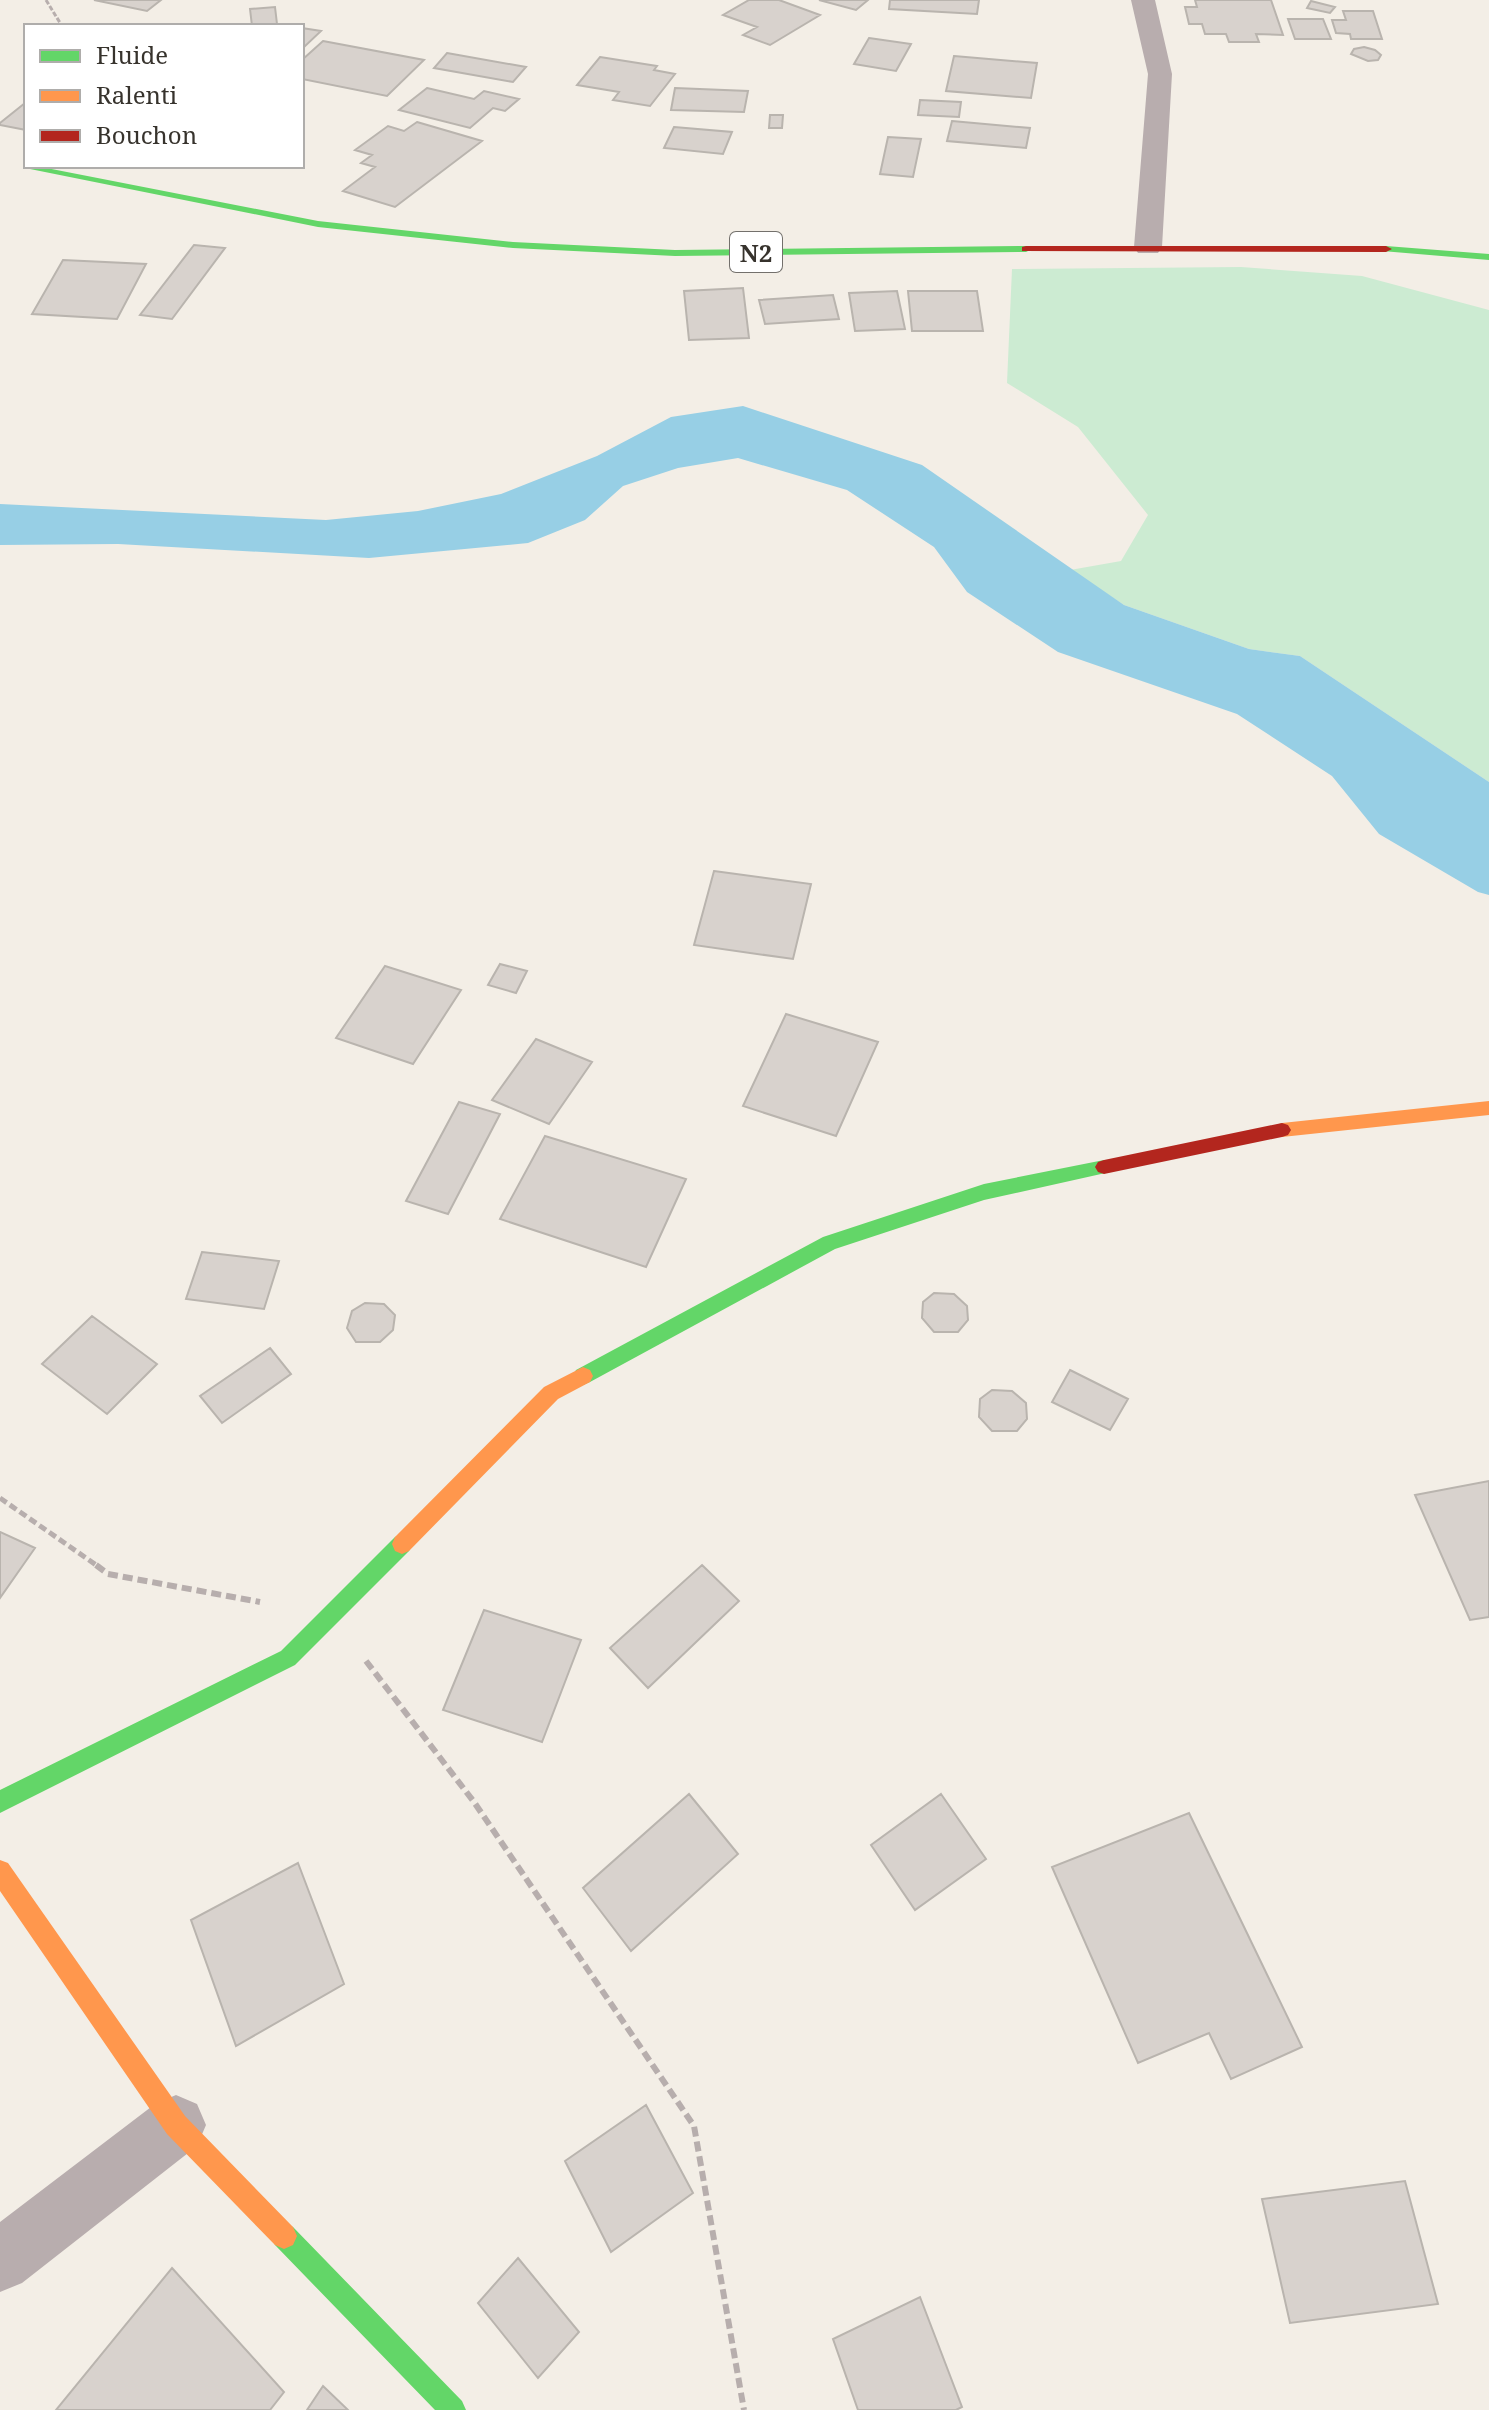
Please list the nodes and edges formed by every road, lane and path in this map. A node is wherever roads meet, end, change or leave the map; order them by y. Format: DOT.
graph roads {
  1 [pos="46,0"];
  2 [pos="1143,0"];
  3 [pos="61,24"];
  4 [pos="43,168"];
  5 [pos="1148,247"];
  6 [pos="1489,257"];
  7 [pos="1489,1108"];
  8 [pos="0,1498"];
  9 [pos="331,1614"];
  10 [pos="0,1802"];
  11 [pos="0,1871"];
  12 [pos="176,2125"];
  13 [pos="0,2261"];
  14 [pos="453,2410"];
  15 [pos="744,2410"];
  1 -- 3 [label="path"];
  2 -- 5 [label="street"];
  4 -- 5 [label="main road, N2"];
  5 -- 6 [label="main road, N2"];
  7 -- 9 [label="main road"];
  8 -- 9 [label="path"];
  9 -- 10 [label="main road"];
  9 -- 15 [label="path"];
  11 -- 12 [label="main road"];
  12 -- 13 [label="street"];
  12 -- 14 [label="main road"];
}
